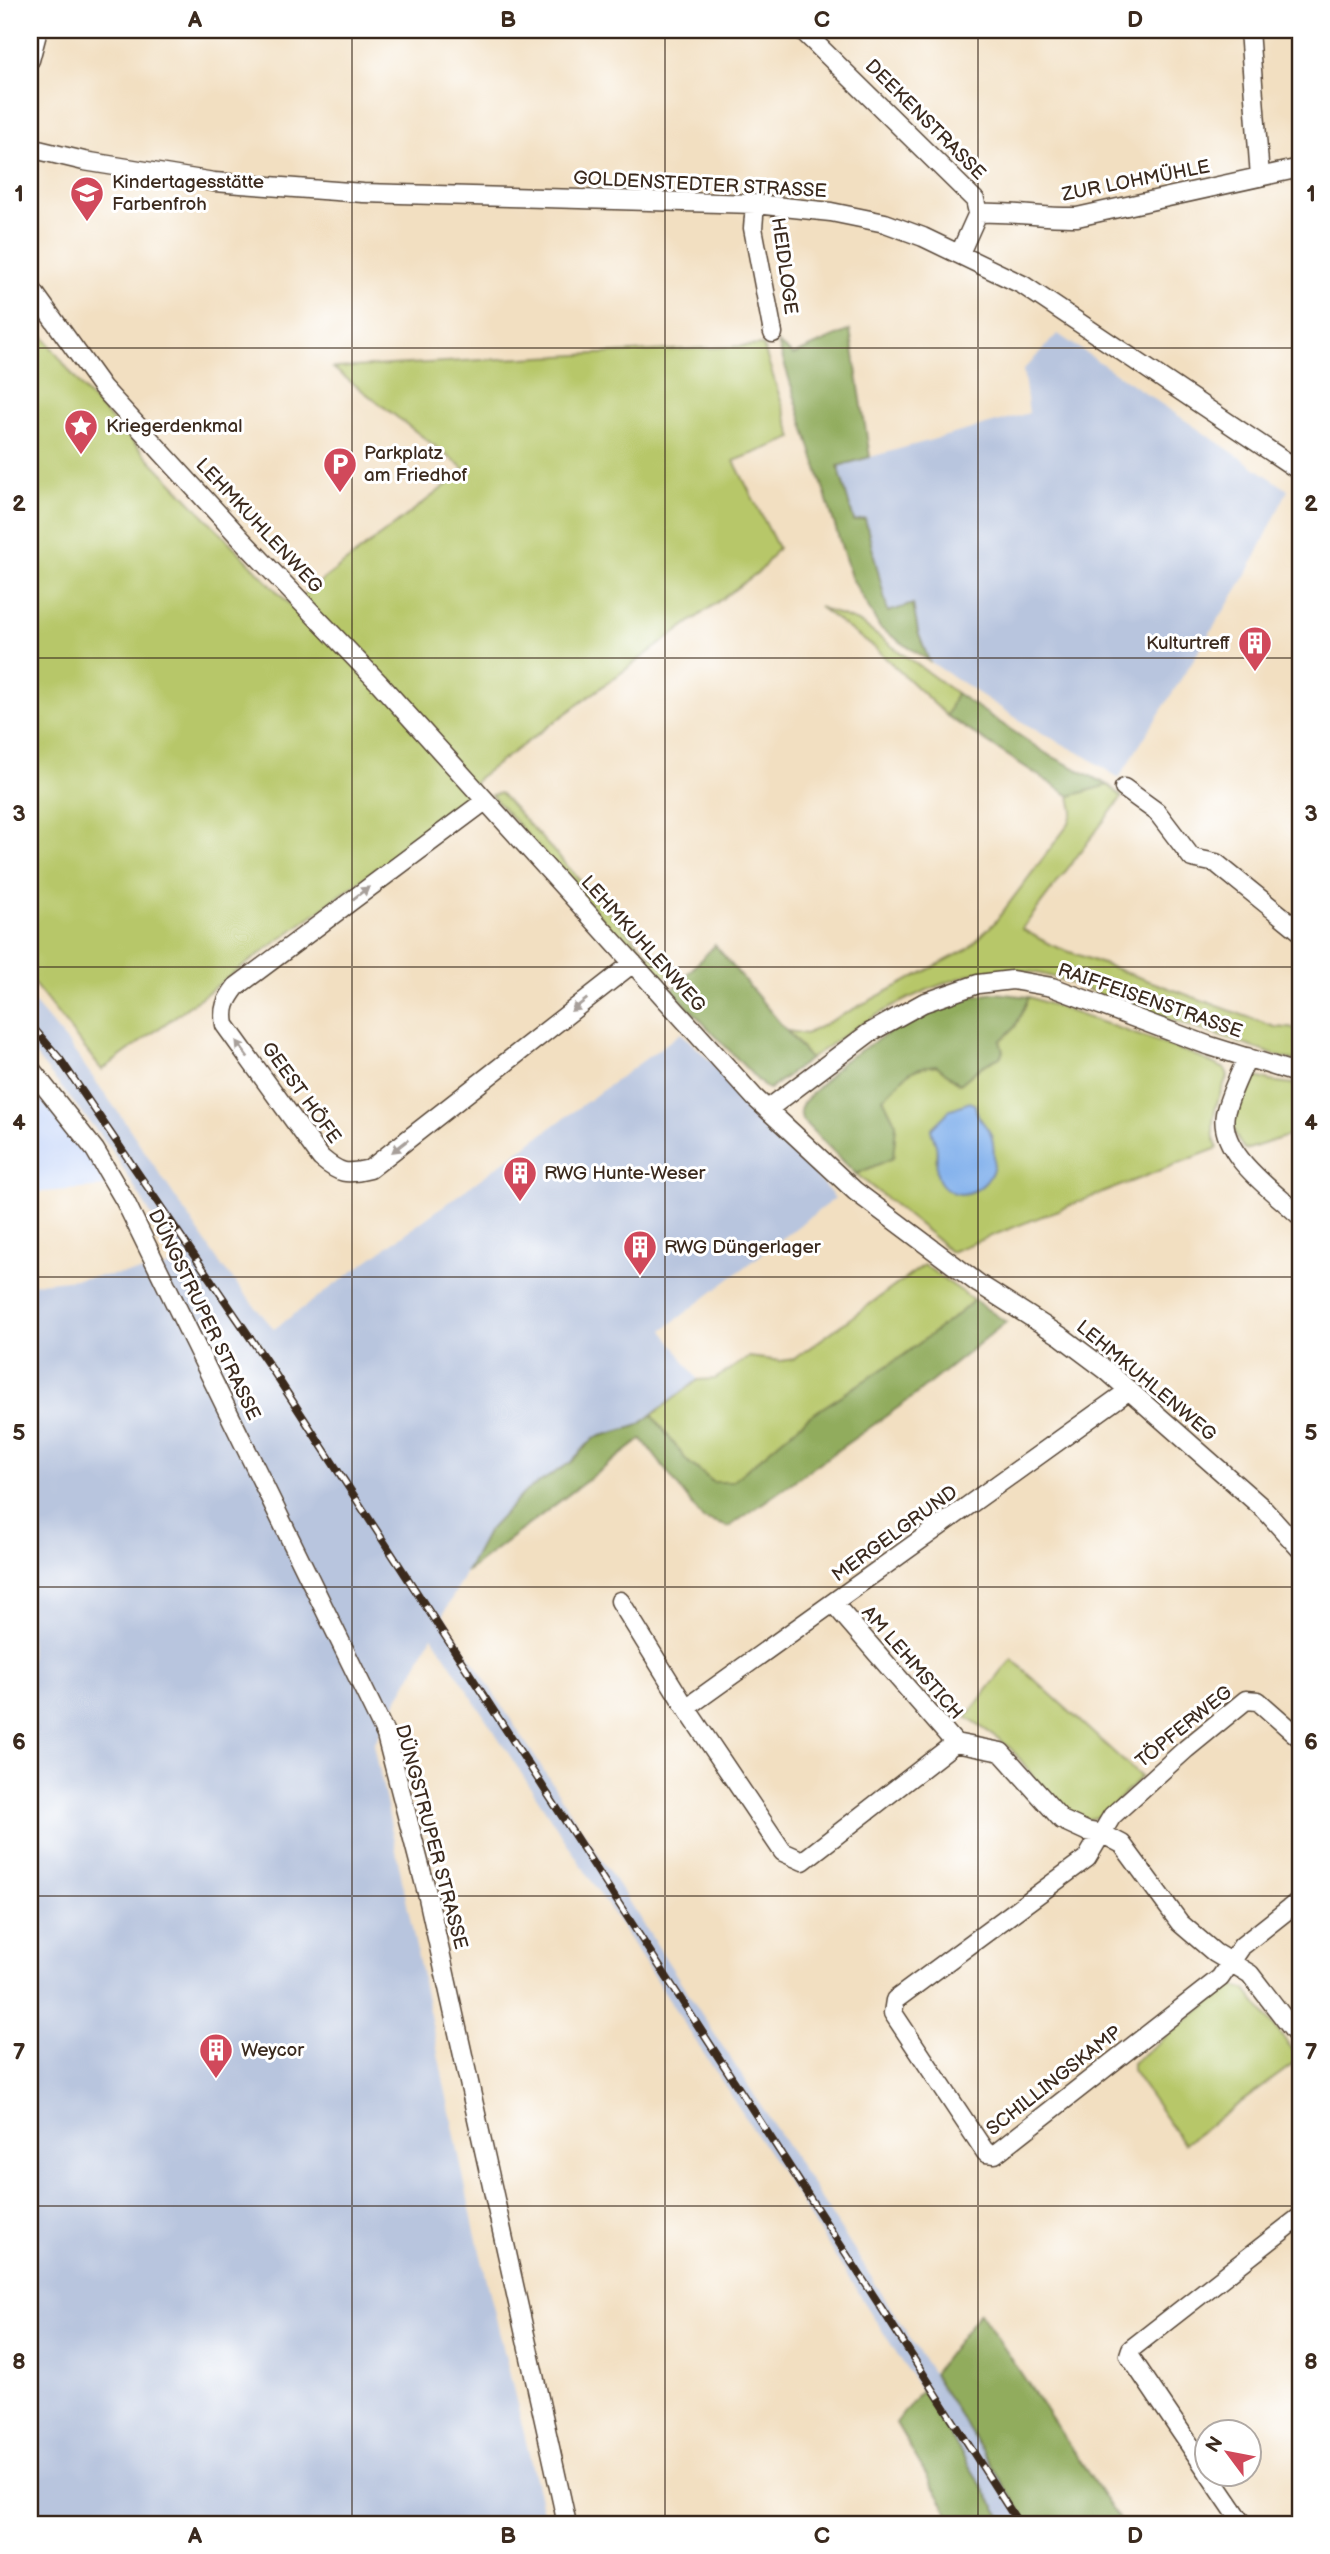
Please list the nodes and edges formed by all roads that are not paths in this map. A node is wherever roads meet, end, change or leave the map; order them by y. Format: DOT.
graph roads {
  1 [pos="38,30"];
  2 [pos="803,30"];
  3 [pos="1249,30"];
  4 [pos="30,60"];
  5 [pos="30,148"];
  6 [pos="1300,168"];
  7 [pos="1260,177"];
  8 [pos="755,204"];
  9 [pos="978,213"];
  10 [pos="960,253"];
  11 [pos="30,287"];
  12 [pos="773,333"];
  13 [pos="1300,471"];
  14 [pos="1124,788"];
  15 [pos="485,801"];
  16 [pos="1300,931"];
  17 [pos="633,963"];
  18 [pos="1247,1057"];
  19 [pos="30,1068"];
  20 [pos="1300,1072"];
  21 [pos="768,1109"];
  22 [pos="1300,1216"];
  23 [pos="1128,1391"];
  24 [pos="1300,1549"];
  25 [pos="620,1601"];
  26 [pos="834,1604"];
  27 [pos="686,1708"];
  28 [pos="1300,1738"];
  29 [pos="954,1743"];
  30 [pos="1103,1835"];
  31 [pos="1300,1900"];
  32 [pos="1232,1963"];
  33 [pos="1300,2039"];
  34 [pos="1300,2217"];
  35 [pos="1194,2452"];
  36 [pos="1218,2488"];
  37 [pos="567,2524"];
  38 [pos="1242,2524"];
  1 -- 4 [label="street"];
  2 -- 9 [label="street, DEEKENSTRASSE"];
  3 -- 7 [label="street"];
  5 -- 8 [label="street, GOLDENSTEDTER STRASSE"];
  6 -- 7 [label="street, ZUR LOHMÜHLE"];
  7 -- 9 [label="street, ZUR LOHMÜHLE"];
  8 -- 10 [label="street, GOLDENSTEDTER STRASSE"];
  8 -- 12 [label="street, HEIDLOGE"];
  9 -- 10 [label="street, DEEKENSTRASSE"];
  10 -- 13 [label="street, GOLDENSTEDTER STRASSE"];
  11 -- 15 [label="street, LEHMKUHLENWEG"];
  14 -- 16 [label="street"];
  15 -- 17 [label="street, LEHMKUHLENWEG"];
  17 -- 15 [label="street, GEEST HÖFE, one-way"];
  17 -- 21 [label="street, LEHMKUHLENWEG"];
  18 -- 20 [label="street, RAIFFEISENSTRASSE"];
  18 -- 21 [label="street, RAIFFEISENSTRASSE"];
  18 -- 22 [label="street"];
  19 -- 37 [label="street, DÜNGSTRUPER STRASSE"];
  21 -- 23 [label="street, LEHMKUHLENWEG"];
  23 -- 24 [label="street, LEHMKUHLENWEG"];
  23 -- 26 [label="street, MERGELGRUND"];
  25 -- 27 [label="street"];
  26 -- 27 [label="street, MERGELGRUND"];
  26 -- 29 [label="street, AM LEHMSTICH"];
  27 -- 29 [label="street"];
  28 -- 30 [label="street, TÖPFERWEG"];
  29 -- 30 [label="street, AM LEHMSTICH"];
  30 -- 32 [label="street, AM LEHMSTICH"];
  30 -- 32 [label="street, SCHILLINGSKAMP"];
  31 -- 32 [label="street"];
  32 -- 33 [label="street, AM LEHMSTICH"];
  34 -- 35 [label="street"];
  36 -- 38 [label="street"];
}
